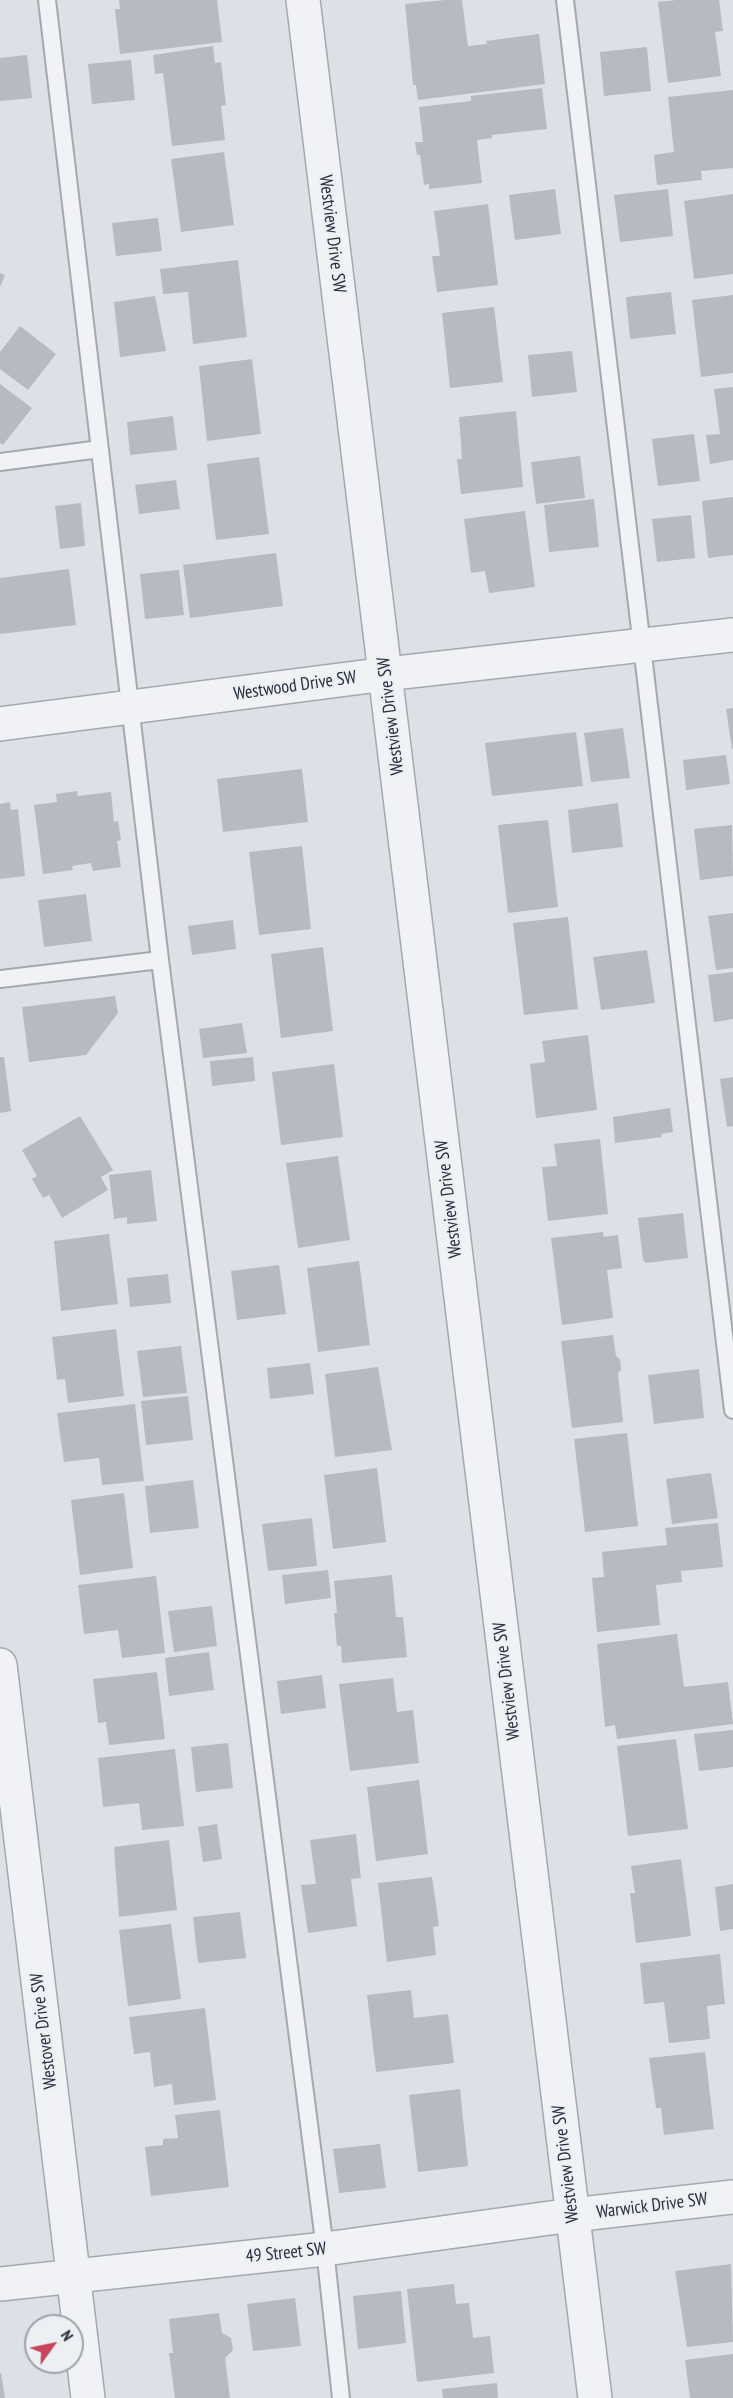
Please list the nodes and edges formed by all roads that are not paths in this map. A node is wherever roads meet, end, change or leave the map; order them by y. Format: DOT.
graph roads {
  1 [pos="47,0"];
  2 [pos="303,0"];
  3 [pos="565,0"];
  4 [pos="100,448"];
  5 [pos="0,462"];
  6 [pos="733,635"];
  7 [pos="642,647"];
  8 [pos="386,674"];
  9 [pos="130,708"];
  10 [pos="0,724"];
  11 [pos="160,960"];
  12 [pos="0,979"];
  13 [pos="733,1410"];
  14 [pos="0,1665"];
  15 [pos="733,2197"];
  16 [pos="572,2215"];
  17 [pos="325,2249"];
  18 [pos="73,2276"];
  19 [pos="0,2284"];
  20 [pos="88,2398"];
  21 [pos="341,2398"];
  22 [pos="595,2398"];
  1 -- 4 [label="lane"];
  2 -- 8 [label="street, Westview Drive SW"];
  3 -- 7 [label="lane"];
  4 -- 5 [label="lane"];
  4 -- 9 [label="lane"];
  6 -- 7 [label="street, Westwood Drive SW"];
  7 -- 8 [label="street, Westwood Drive SW"];
  7 -- 13 [label="lane"];
  8 -- 9 [label="street, Westwood Drive SW"];
  8 -- 16 [label="street, Westview Drive SW"];
  9 -- 10 [label="street, Westwood Drive SW"];
  9 -- 11 [label="lane"];
  11 -- 12 [label="lane"];
  11 -- 17 [label="lane"];
  14 -- 18 [label="street, Westover Drive SW"];
  15 -- 16 [label="street, Warwick Drive SW"];
  16 -- 17 [label="street, 49 Street SW"];
  16 -- 22 [label="street, Westview Drive SW"];
  17 -- 18 [label="street, 49 Street SW"];
  17 -- 21 [label="lane"];
  18 -- 19 [label="street, 49 Street SW"];
  18 -- 20 [label="street, Westover Drive SW"];
}
